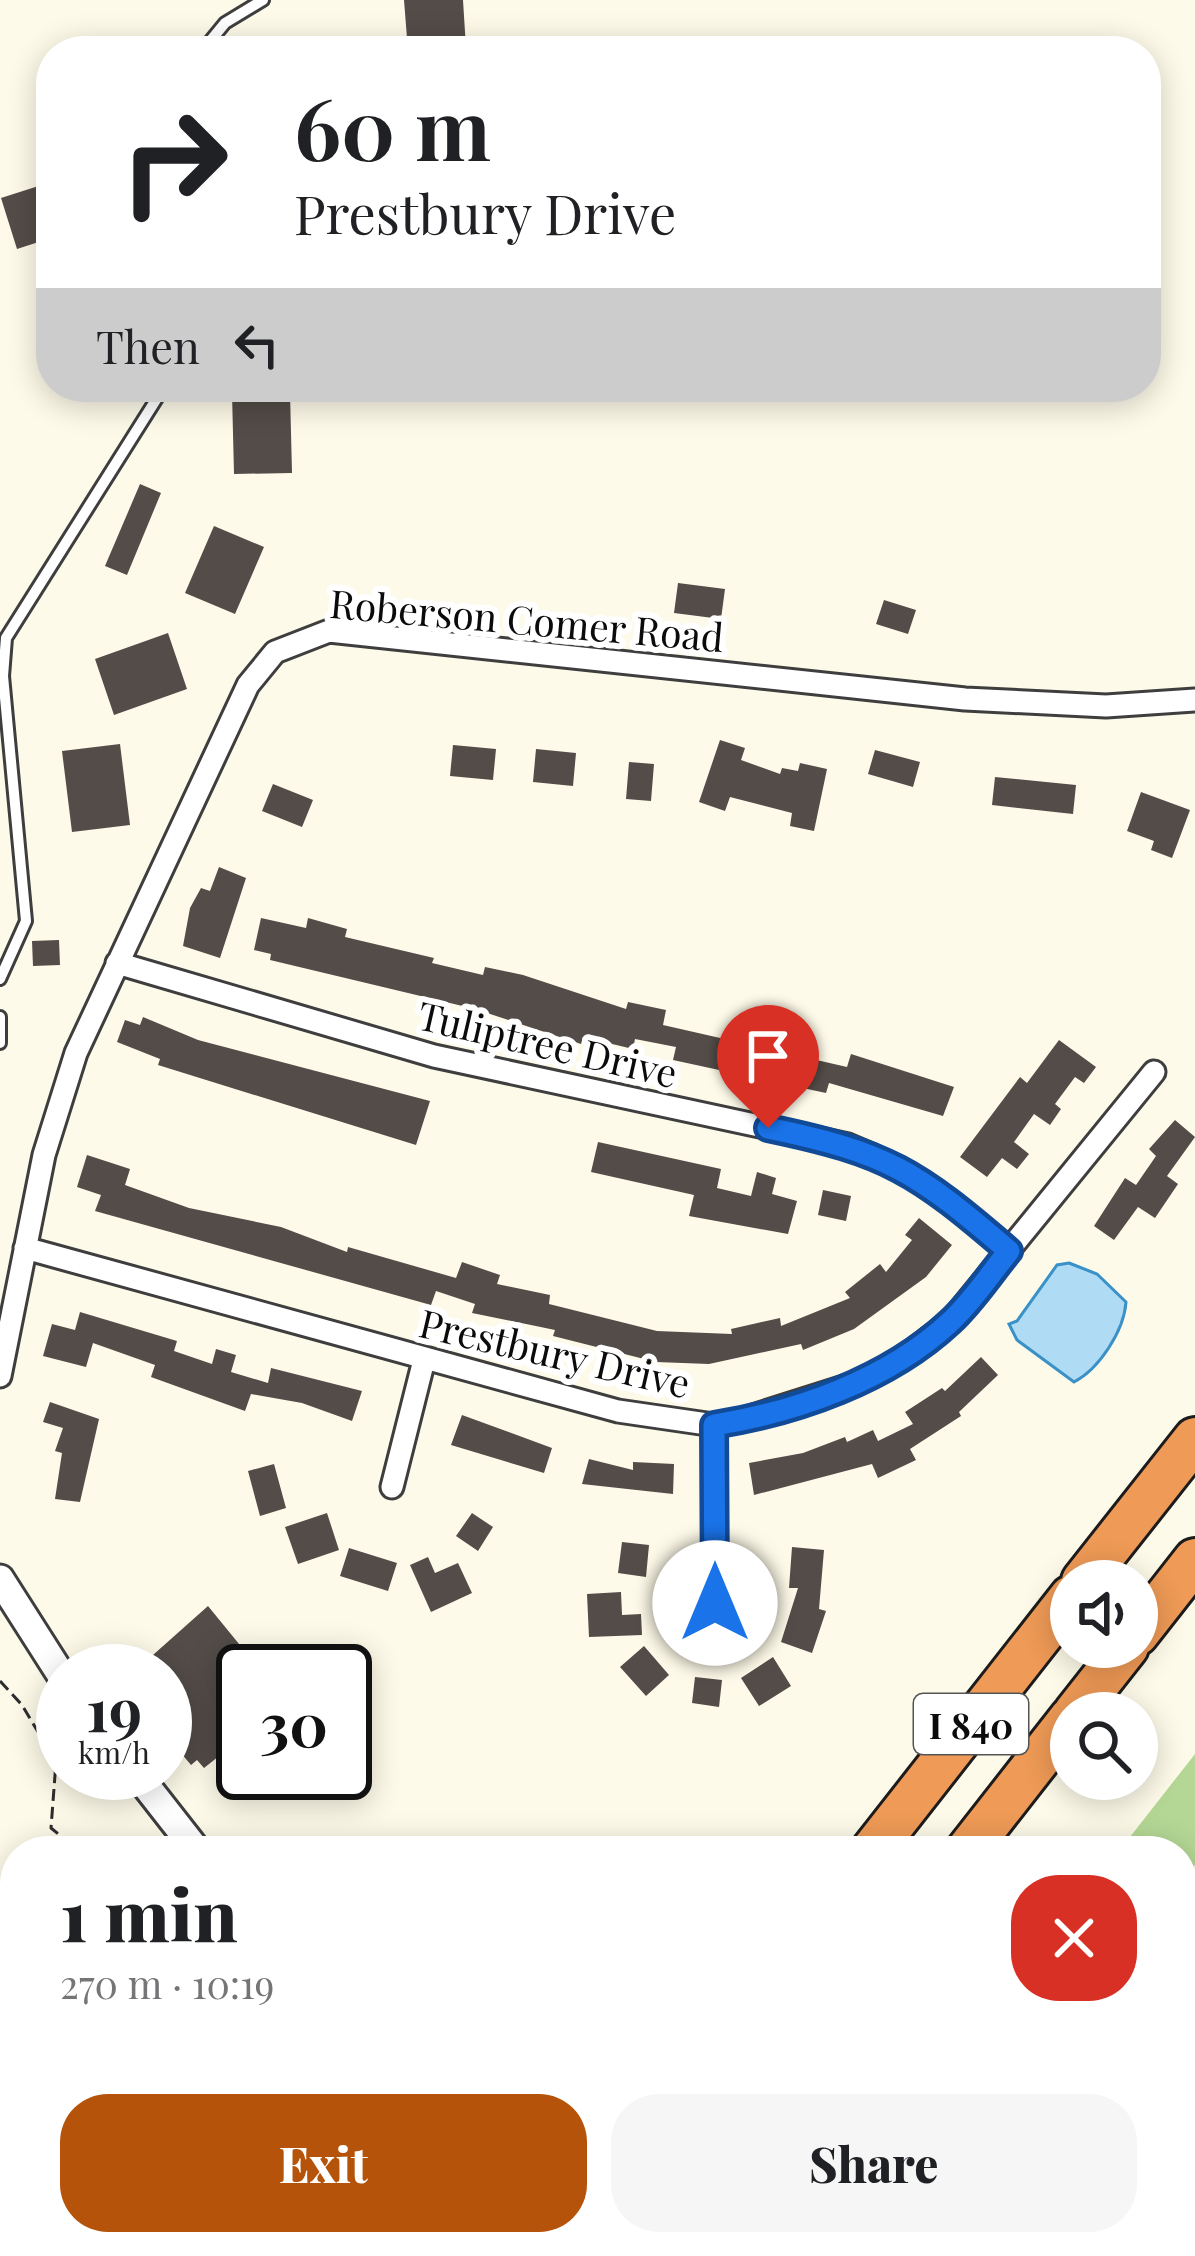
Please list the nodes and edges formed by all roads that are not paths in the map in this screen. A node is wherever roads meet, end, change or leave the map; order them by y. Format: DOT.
graph roads {
  1 [pos="263,0"];
  2 [pos="214,36"];
  3 [pos="155,402"];
  4 [pos="1195,700"];
  5 [pos="117,962"];
  6 [pos="0,979"];
  7 [pos="0,1017"];
  8 [pos="0,1043"];
  9 [pos="1154,1072"];
  10 [pos="26,1248"];
  11 [pos="1009,1251"];
  12 [pos="424,1360"];
  13 [pos="0,1376"];
  14 [pos="714,1425"];
  15 [pos="1195,1438"];
  16 [pos="392,1487"];
  17 [pos="1099,1560"];
  18 [pos="1195,1560"];
  19 [pos="0,1579"];
  20 [pos="715,1603"];
  21 [pos="1158,1607"];
  22 [pos="1050,1624"];
  23 [pos="41,1644"];
  24 [pos="1111,1668"];
  25 [pos="1092,1692"];
  26 [pos="1050,1745"];
  27 [pos="156,1800"];
  28 [pos="182,1836"];
  29 [pos="884,1836"];
  30 [pos="979,1836"];
  1 -- 2 [label="lane"];
  3 -- 6 [label="lane"];
  4 -- 5 [label="street, Roberson Comer Road"];
  5 -- 10 [label="street, Roberson Comer Road"];
  5 -- 11 [label="street, Tuliptree Drive"];
  7 -- 8 [label="lane"];
  9 -- 11 [label="street, Prestbury Drive"];
  10 -- 12 [label="street, Prestbury Drive"];
  10 -- 13 [label="street, Roberson Comer Road"];
  11 -- 14 [label="street, Prestbury Drive"];
  12 -- 14 [label="street, Prestbury Drive"];
  12 -- 16 [label="street"];
  14 -- 20 [label="street"];
  15 -- 17 [label="highway"];
  18 -- 21 [label="highway"];
  19 -- 23 [label="street"];
  22 -- 29 [label="highway, I 840"];
  24 -- 25 [label="highway, I 840"];
  26 -- 30 [label="highway, I 840"];
  27 -- 28 [label="street"];
}
